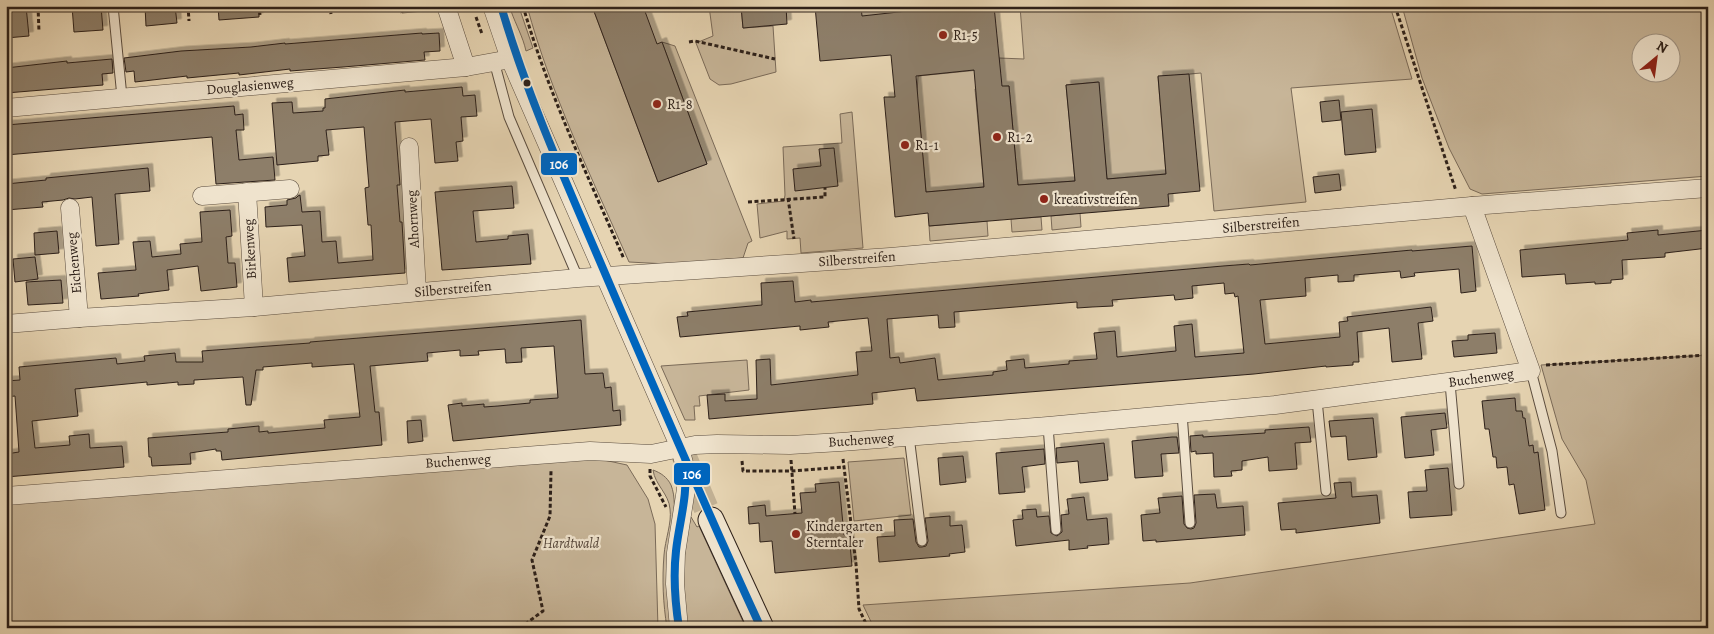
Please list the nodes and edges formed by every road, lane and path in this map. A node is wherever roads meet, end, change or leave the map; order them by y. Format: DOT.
graph roads {
  1 [pos="38,6"];
  2 [pos="114,6"];
  3 [pos="188,6"];
  4 [pos="260,6"];
  5 [pos="330,6"];
  6 [pos="401,6"];
  7 [pos="446,6"];
  8 [pos="492,6"];
  9 [pos="523,6"];
  10 [pos="1395,6"];
  11 [pos="402,13"];
  12 [pos="331,14"];
  13 [pos="260,15"];
  14 [pos="189,21"];
  15 [pos="39,32"];
  16 [pos="689,42"];
  17 [pos="502,60"];
  18 [pos="776,60"];
  19 [pos="466,67"];
  20 [pos="122,97"];
  21 [pos="6,108"];
  22 [pos="409,147"];
  23 [pos="825,188"];
  24 [pos="1708,188"];
  25 [pos="290,189"];
  26 [pos="247,192"];
  27 [pos="202,196"];
  28 [pos="788,198"];
  29 [pos="748,202"];
  30 [pos="1465,207"];
  31 [pos="70,208"];
  32 [pos="794,239"];
  33 [pos="606,276"];
  34 [pos="631,276"];
  35 [pos="578,278"];
  36 [pos="417,292"];
  37 [pos="254,306"];
  38 [pos="79,318"];
  39 [pos="6,324"];
  40 [pos="1708,355"];
  41 [pos="1531,371"];
  42 [pos="1450,382"];
  43 [pos="1317,400"];
  44 [pos="1182,413"];
  45 [pos="1048,426"];
  46 [pos="909,436"];
  47 [pos="841,442"];
  48 [pos="742,443"];
  49 [pos="790,445"];
  50 [pos="680,448"];
  51 [pos="845,467"];
  52 [pos="550,469"];
  53 [pos="792,471"];
  54 [pos="1459,484"];
  55 [pos="1326,491"];
  56 [pos="6,496"];
  57 [pos="1561,513"];
  58 [pos="796,514"];
  59 [pos="711,520"];
  60 [pos="1190,523"];
  61 [pos="1056,530"];
  62 [pos="922,542"];
  63 [pos="520,628"];
  64 [pos="679,628"];
  65 [pos="760,628"];
  66 [pos="868,628"];
  1 -- 15 [label="path"];
  2 -- 20 [label="lane"];
  3 -- 14 [label="path"];
  4 -- 13 [label="path"];
  5 -- 12 [label="path"];
  6 -- 11 [label="path"];
  7 -- 19 [label="street"];
  8 -- 17 [label="street"];
  9 -- 34 [label="path"];
  10 -- 30 [label="path"];
  16 -- 18 [label="path"];
  17 -- 19 [label="street, Douglasienweg"];
  17 -- 33 [label="street"];
  17 -- 35 [label="lane"];
  19 -- 20 [label="street, Douglasienweg"];
  20 -- 21 [label="street, Douglasienweg"];
  22 -- 36 [label="street, Ahornweg"];
  23 -- 28 [label="path"];
  24 -- 30 [label="street, Silberstreifen"];
  25 -- 26 [label="street"];
  26 -- 27 [label="street"];
  26 -- 37 [label="street, Birkenweg"];
  28 -- 29 [label="path"];
  28 -- 32 [label="path"];
  30 -- 34 [label="street, Silberstreifen"];
  30 -- 41 [label="street"];
  31 -- 38 [label="street, Eichenweg"];
  33 -- 34 [label="street, Silberstreifen"];
  33 -- 35 [label="street, Silberstreifen"];
  33 -- 50 [label="street"];
  35 -- 36 [label="street, Silberstreifen"];
  36 -- 37 [label="street, Silberstreifen"];
  37 -- 38 [label="street, Silberstreifen"];
  38 -- 39 [label="street, Silberstreifen"];
  40 -- 41 [label="path"];
  41 -- 42 [label="street, Buchenweg"];
  41 -- 57 [label="lane, Buchenweg"];
  42 -- 43 [label="street, Buchenweg"];
  42 -- 54 [label="lane"];
  43 -- 44 [label="street, Buchenweg"];
  43 -- 55 [label="lane"];
  44 -- 45 [label="street, Buchenweg"];
  44 -- 60 [label="lane"];
  45 -- 46 [label="street, Buchenweg"];
  45 -- 61 [label="lane"];
  46 -- 47 [label="street, Buchenweg"];
  46 -- 62 [label="lane, Buchenweg"];
  47 -- 49 [label="street, Buchenweg"];
  47 -- 51 [label="path"];
  48 -- 49 [label="street, Buchenweg"];
  48 -- 50 [label="street, Buchenweg"];
  48 -- 53 [label="path"];
  49 -- 53 [label="path"];
  50 -- 56 [label="street, Buchenweg"];
  50 -- 64 [label="street"];
  51 -- 53 [label="path"];
  51 -- 66 [label="path"];
  52 -- 63 [label="path"];
  53 -- 58 [label="path"];
  59 -- 65 [label="main road"];
}
